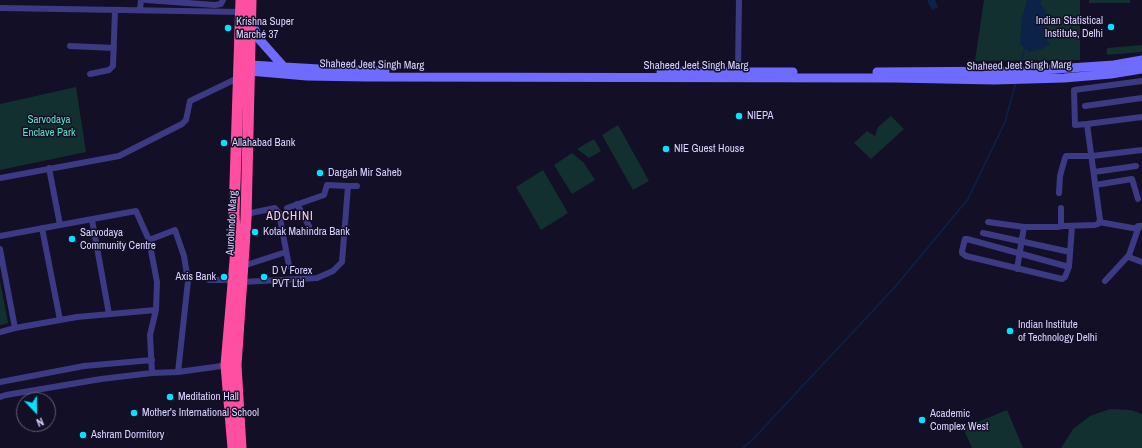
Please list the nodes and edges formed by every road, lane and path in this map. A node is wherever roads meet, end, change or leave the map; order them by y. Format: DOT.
graph roads {
  1 [pos="141,0"];
  2 [pos="146,0"];
  3 [pos="223,0"];
  4 [pos="241,0"];
  5 [pos="251,0"];
  6 [pos="739,0"];
  7 [pos="173,1"];
  8 [pos="199,2"];
  9 [pos="0,8"];
  10 [pos="115,10"];
  11 [pos="140,10"];
  12 [pos="196,11"];
  13 [pos="241,12"];
  14 [pos="251,21"];
  15 [pos="70,46"];
  16 [pos="114,48"];
  17 [pos="1142,60"];
  18 [pos="283,66"];
  19 [pos="1142,69"];
  20 [pos="244,70"];
  21 [pos="90,74"];
  22 [pos="738,75"];
  23 [pos="1017,75"];
  24 [pos="1142,81"];
  25 [pos="1142,98"];
  26 [pos="1085,106"];
  27 [pos="1142,117"];
  28 [pos="1087,124"];
  29 [pos="1142,150"];
  30 [pos="1092,156"];
  31 [pos="1136,166"];
  32 [pos="49,168"];
  33 [pos="1094,172"];
  34 [pos="0,178"];
  35 [pos="1095,185"];
  36 [pos="348,186"];
  37 [pos="357,186"];
  38 [pos="1059,193"];
  39 [pos="1138,199"];
  40 [pos="297,204"];
  41 [pos="287,208"];
  42 [pos="1060,208"];
  43 [pos="246,214"];
  44 [pos="92,220"];
  45 [pos="988,222"];
  46 [pos="1099,222"];
  47 [pos="60,225"];
  48 [pos="309,226"];
  49 [pos="1063,226"];
  50 [pos="1072,226"];
  51 [pos="1024,227"];
  52 [pos="42,228"];
  53 [pos="1140,228"];
  54 [pos="983,233"];
  55 [pos="0,236"];
  56 [pos="149,240"];
  57 [pos="1022,241"];
  58 [pos="0,249"];
  59 [pos="286,252"];
  60 [pos="1070,252"];
  61 [pos="1020,253"];
  62 [pos="1130,255"];
  63 [pos="1142,262"];
  64 [pos="242,266"];
  65 [pos="289,266"];
  66 [pos="1069,266"];
  67 [pos="1017,269"];
  68 [pos="209,280"];
  69 [pos="237,281"];
  70 [pos="1105,281"];
  71 [pos="156,310"];
  72 [pos="109,314"];
  73 [pos="60,320"];
  74 [pos="15,328"];
  75 [pos="0,332"];
  76 [pos="152,360"];
  77 [pos="231,365"];
  78 [pos="178,372"];
  79 [pos="152,373"];
  80 [pos="0,382"];
  81 [pos="0,397"];
  82 [pos="233,448"];
  83 [pos="241,448"];
  1 -- 11 [label="street"];
  2 -- 7 [label="street"];
  3 -- 8 [label="street"];
  4 -- 13 [label="highway"];
  5 -- 14 [label="highway, Aurobindo Marg"];
  6 -- 22 [label="street"];
  7 -- 8 [label="street"];
  8 -- 12 [label="street"];
  9 -- 10 [label="street"];
  10 -- 11 [label="street"];
  10 -- 16 [label="street"];
  11 -- 12 [label="street"];
  12 -- 13 [label="street"];
  13 -- 20 [label="highway"];
  14 -- 18 [label="main road"];
  14 -- 20 [label="highway, Aurobindo Marg"];
  15 -- 16 [label="street"];
  16 -- 21 [label="street"];
  17 -- 23 [label="main road, Shaheed Jeet Singh Marg"];
  18 -- 20 [label="main road, Shaheed Jeet Singh Marg"];
  18 -- 22 [label="main road, Shaheed Jeet Singh Marg"];
  19 -- 23 [label="main road, Shaheed Jeet Singh Marg"];
  20 -- 22 [label="main road, Shaheed Jeet Singh Marg"];
  20 -- 32 [label="street"];
  20 -- 43 [label="highway, Aurobindo Marg"];
  20 -- 69 [label="highway, Aurobindo Marg"];
  22 -- 23 [label="main road, Shaheed Jeet Singh Marg"];
  24 -- 28 [label="street"];
  25 -- 26 [label="street"];
  27 -- 28 [label="street"];
  28 -- 30 [label="street"];
  29 -- 30 [label="street"];
  30 -- 33 [label="street"];
  30 -- 38 [label="street"];
  31 -- 33 [label="street"];
  32 -- 34 [label="street"];
  32 -- 47 [label="street"];
  33 -- 35 [label="street"];
  35 -- 39 [label="street"];
  35 -- 46 [label="street"];
  36 -- 37 [label="street"];
  36 -- 40 [label="street"];
  36 -- 69 [label="street"];
  40 -- 41 [label="street"];
  40 -- 48 [label="street"];
  42 -- 49 [label="street"];
  43 -- 59 [label="street"];
  43 -- 64 [label="highway, Aurobindo Marg"];
  44 -- 47 [label="street"];
  44 -- 56 [label="street"];
  44 -- 72 [label="street"];
  45 -- 51 [label="street"];
  46 -- 50 [label="street"];
  46 -- 53 [label="street"];
  47 -- 52 [label="street"];
  49 -- 50 [label="street"];
  49 -- 51 [label="street"];
  50 -- 60 [label="street"];
  51 -- 57 [label="street"];
  52 -- 55 [label="street"];
  52 -- 73 [label="street"];
  53 -- 62 [label="street"];
  54 -- 57 [label="street"];
  56 -- 71 [label="street"];
  56 -- 78 [label="street"];
  57 -- 60 [label="street"];
  57 -- 61 [label="street"];
  58 -- 74 [label="street"];
  59 -- 64 [label="street"];
  59 -- 65 [label="street"];
  60 -- 66 [label="street"];
  61 -- 66 [label="street"];
  61 -- 67 [label="street"];
  61 -- 67 [label="street"];
  62 -- 63 [label="street"];
  62 -- 70 [label="street"];
  64 -- 69 [label="highway, Aurobindo Marg"];
  66 -- 67 [label="street"];
  68 -- 69 [label="street"];
  69 -- 77 [label="highway, Aurobindo Marg"];
  71 -- 72 [label="street"];
  71 -- 76 [label="street"];
  72 -- 73 [label="street"];
  73 -- 74 [label="street"];
  74 -- 75 [label="street"];
  76 -- 79 [label="street"];
  76 -- 80 [label="street"];
  77 -- 78 [label="street"];
  77 -- 82 [label="highway, Aurobindo Marg"];
  77 -- 83 [label="highway, Aurobindo Marg"];
  78 -- 79 [label="street"];
  79 -- 81 [label="street"];
}
